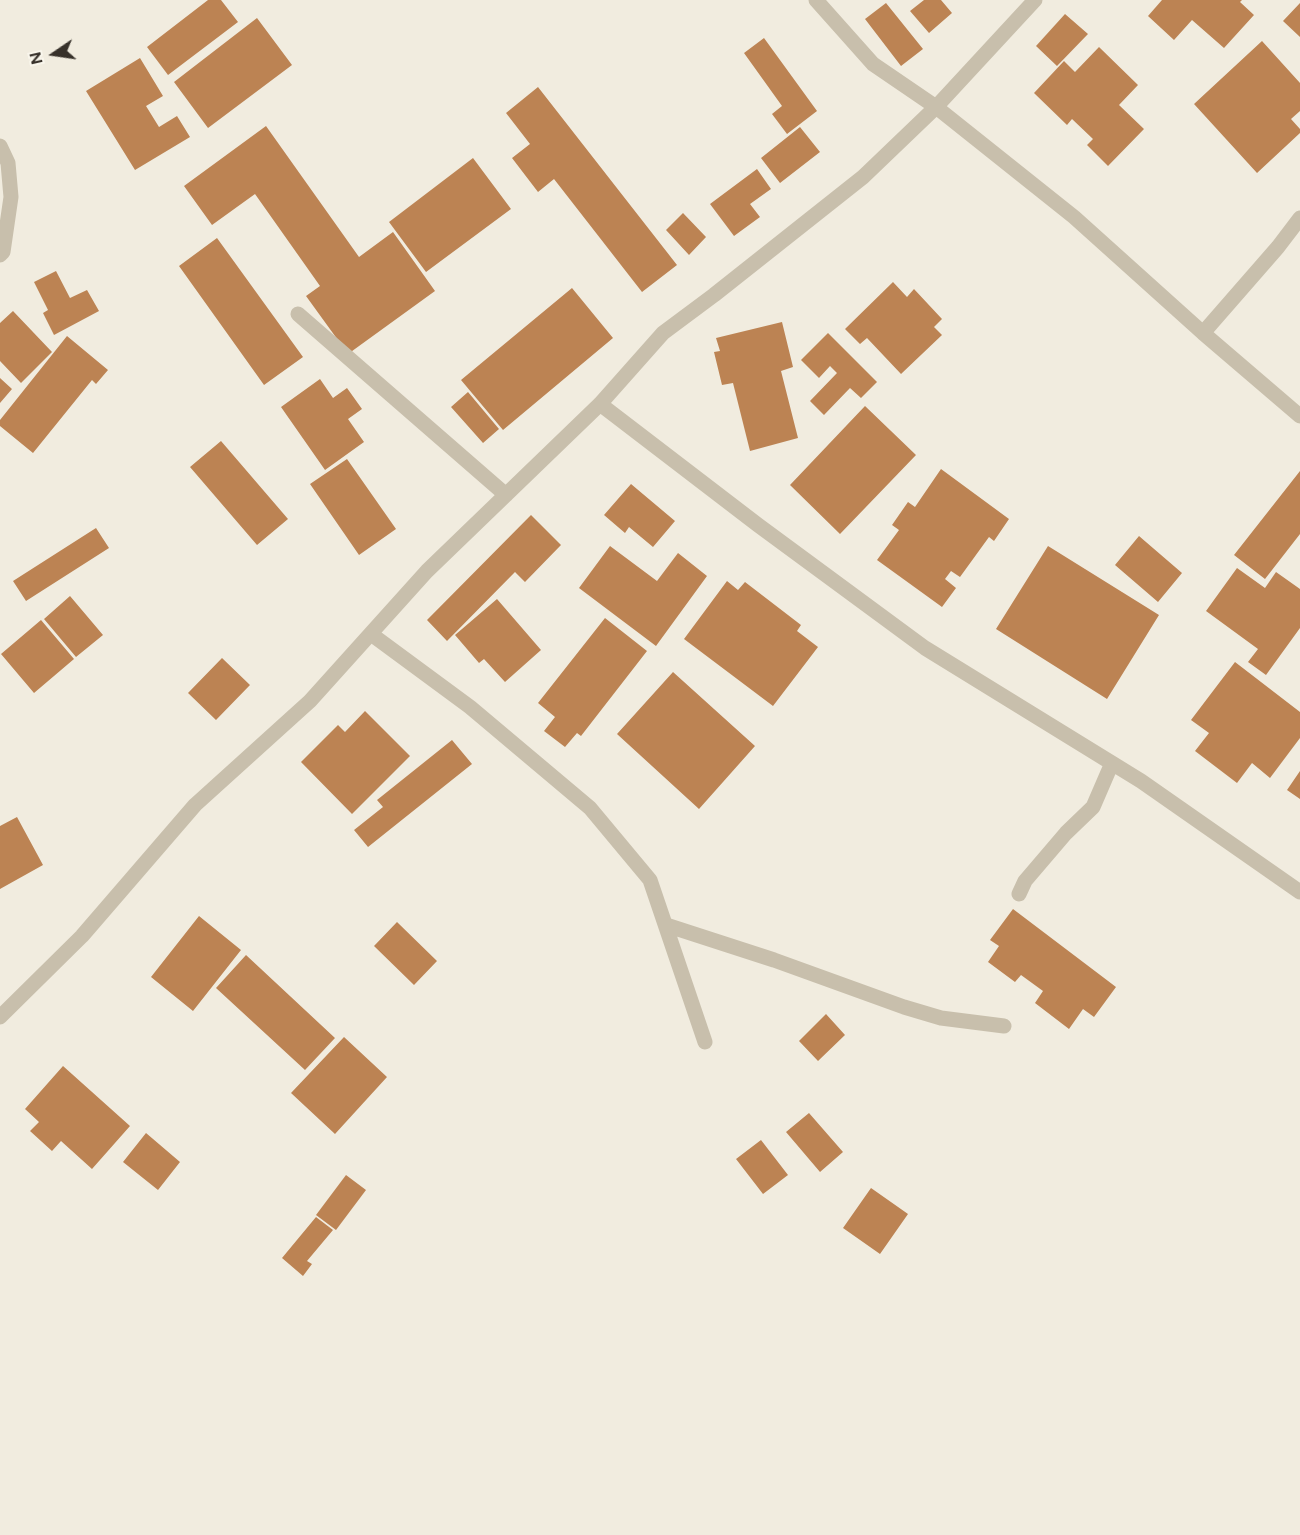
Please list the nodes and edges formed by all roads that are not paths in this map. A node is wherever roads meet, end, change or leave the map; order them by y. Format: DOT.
graph roads {
  1 [pos="816,0"];
  2 [pos="1035,0"];
  3 [pos="936,107"];
  4 [pos="0,146"];
  5 [pos="1300,218"];
  6 [pos="0,255"];
  7 [pos="298,314"];
  8 [pos="1203,333"];
  9 [pos="600,404"];
  10 [pos="1300,416"];
  11 [pos="506,495"];
  12 [pos="371,634"];
  13 [pos="1112,763"];
  14 [pos="1300,892"];
  15 [pos="1019,894"];
  16 [pos="666,925"];
  17 [pos="0,1017"];
  18 [pos="1004,1026"];
  19 [pos="705,1042"];
  1 -- 3 [label="street"];
  2 -- 3 [label="street"];
  3 -- 8 [label="street"];
  3 -- 9 [label="street"];
  4 -- 6 [label="street"];
  5 -- 8 [label="street"];
  7 -- 11 [label="street"];
  8 -- 10 [label="street"];
  9 -- 11 [label="street"];
  9 -- 13 [label="street"];
  11 -- 12 [label="street"];
  12 -- 16 [label="street"];
  12 -- 17 [label="street"];
  13 -- 14 [label="street"];
  13 -- 15 [label="street"];
  16 -- 18 [label="street"];
  16 -- 19 [label="street"];
}
